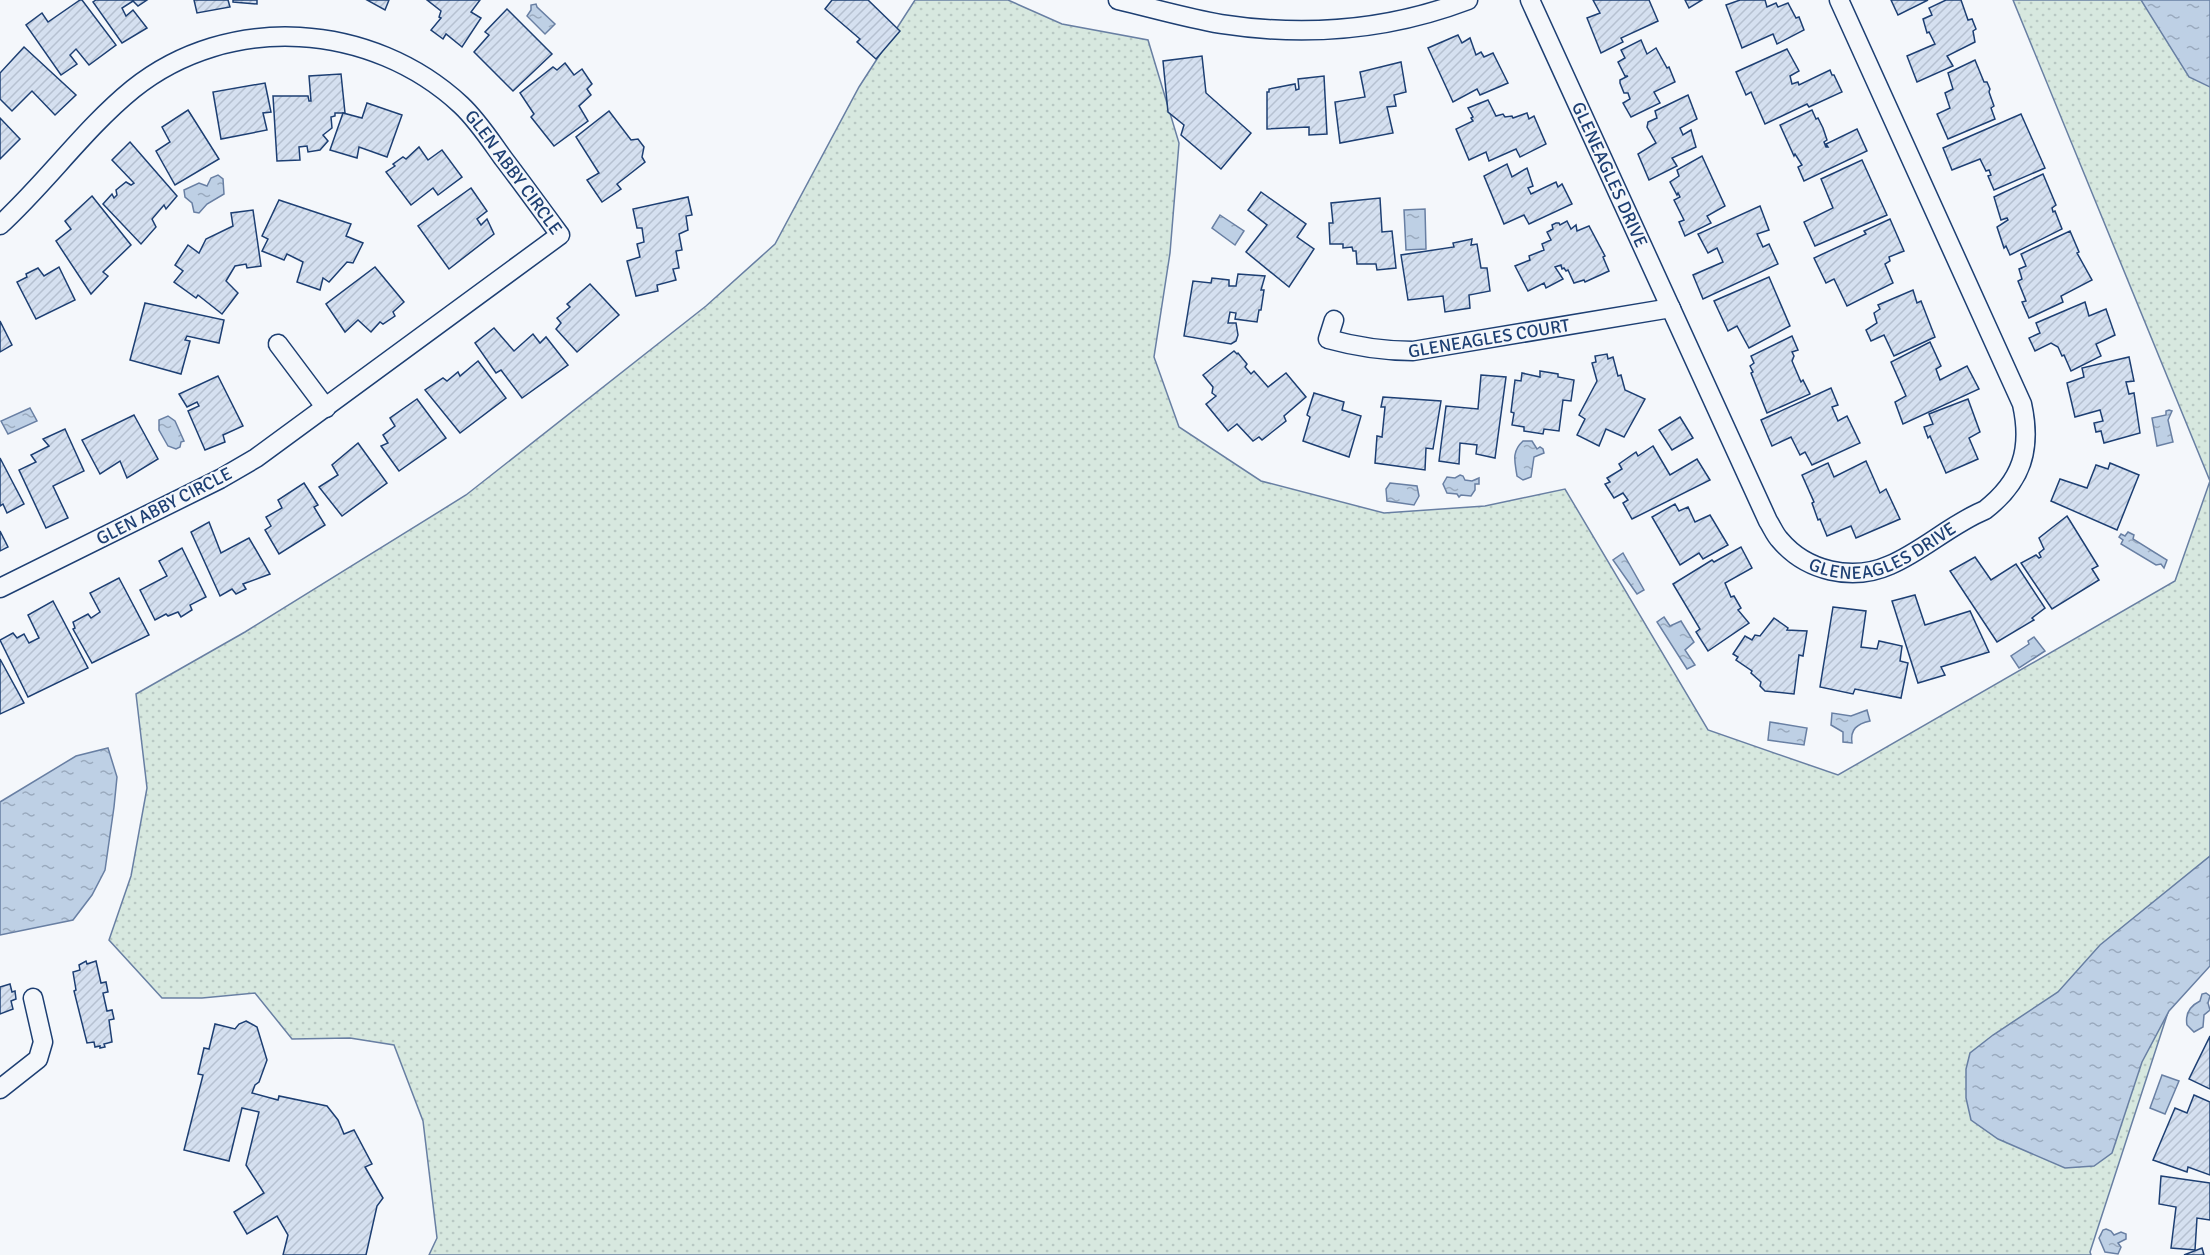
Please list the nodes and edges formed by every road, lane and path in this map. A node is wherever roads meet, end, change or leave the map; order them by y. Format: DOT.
graph roads {
  1 [pos="1118,0"];
  2 [pos="1468,0"];
  3 [pos="1530,0"];
  4 [pos="1839,0"];
  5 [pos="0,225"];
  6 [pos="1671,308"];
  7 [pos="1334,320"];
  8 [pos="278,344"];
  9 [pos="326,408"];
  10 [pos="0,588"];
  11 [pos="33,998"];
  12 [pos="0,1089"];
  1 -- 2 [label="street"];
  3 -- 6 [label="street, GLENEAGLES DRIVE"];
  4 -- 6 [label="street, GLENEAGLES DRIVE"];
  5 -- 9 [label="street, GLEN ABBY CIRCLE"];
  6 -- 7 [label="street, GLENEAGLES COURT"];
  8 -- 9 [label="street"];
  9 -- 10 [label="street, GLEN ABBY CIRCLE"];
  11 -- 12 [label="street"];
}
